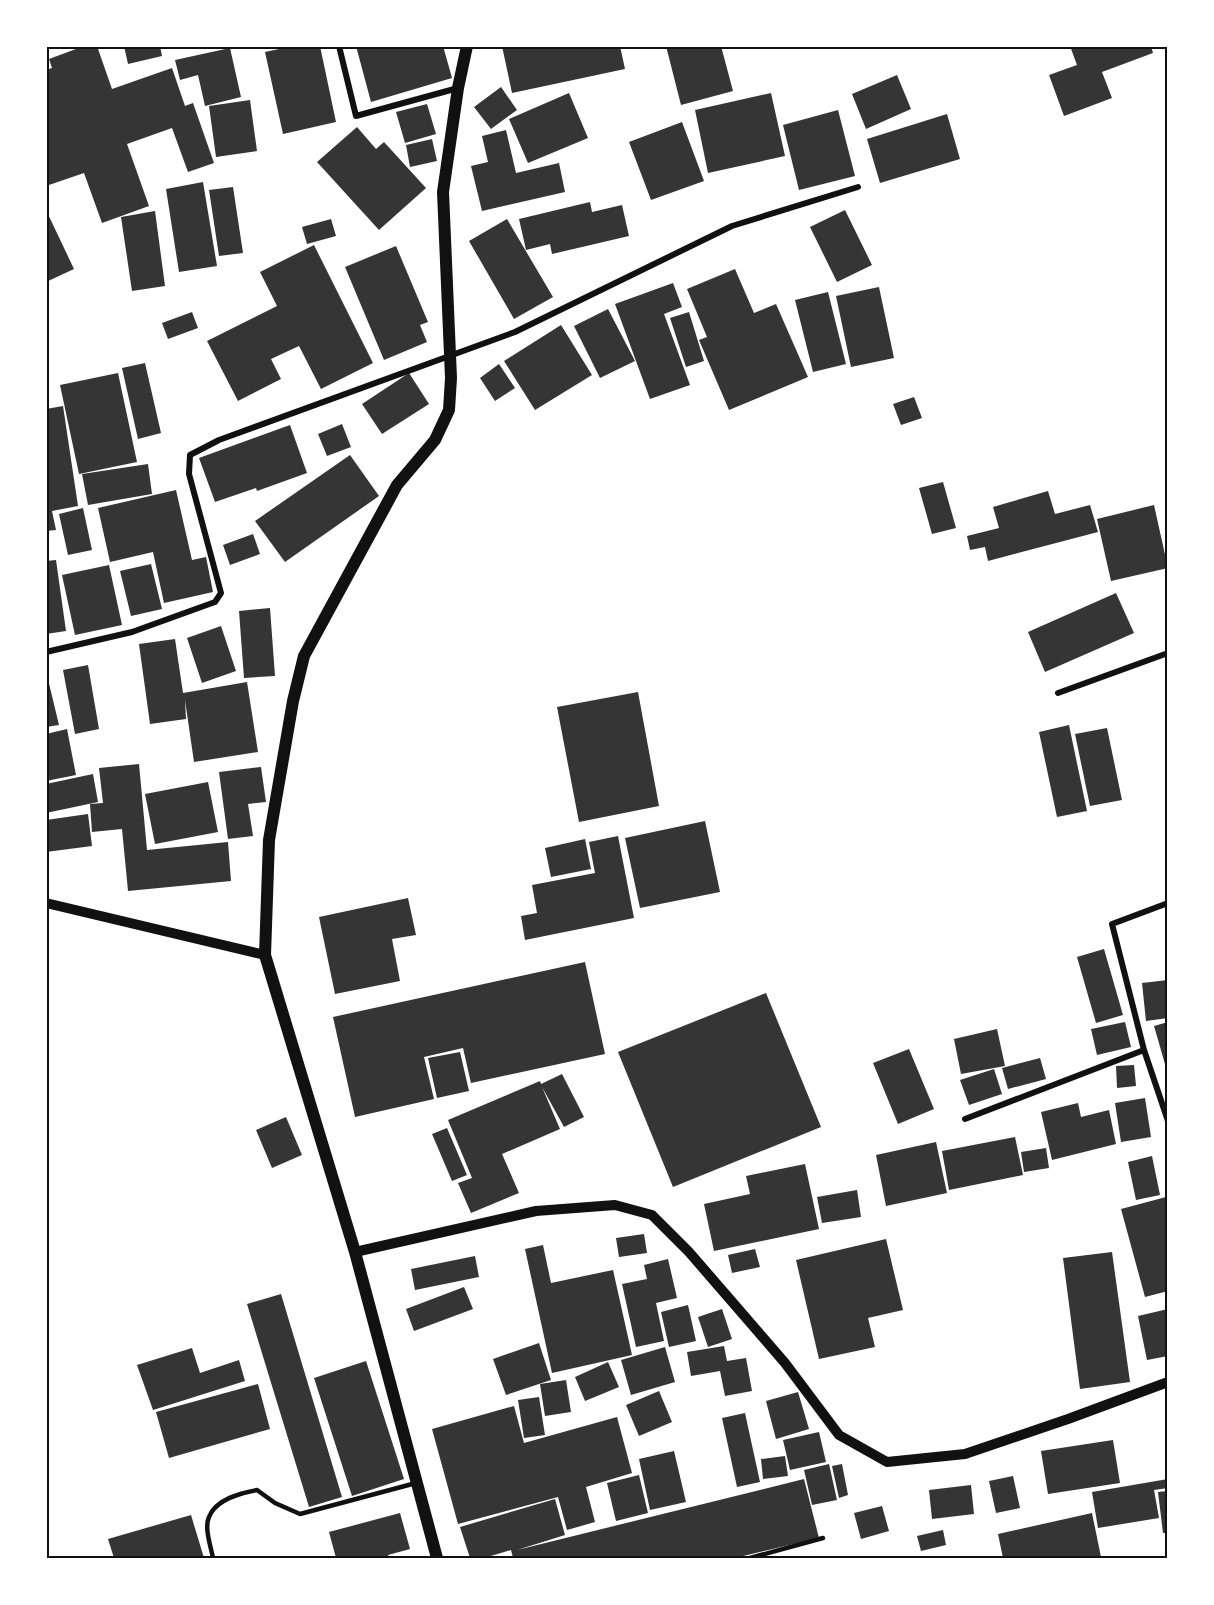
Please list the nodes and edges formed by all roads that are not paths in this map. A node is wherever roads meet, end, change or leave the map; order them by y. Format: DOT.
graph roads {
  1 [pos="339,46"];
  2 [pos="467,46"];
  3 [pos="458,88"];
  4 [pos="858,187"];
  5 [pos="449,357"];
  6 [pos="46,652"];
  7 [pos="1167,653"];
  8 [pos="1058,693"];
  9 [pos="46,903"];
  10 [pos="1167,903"];
  11 [pos="265,956"];
  12 [pos="1144,1050"];
  13 [pos="965,1119"];
  14 [pos="1167,1121"];
  15 [pos="355,1252"];
  16 [pos="1167,1382"];
  17 [pos="418,1482"];
  18 [pos="823,1538"];
  19 [pos="213,1558"];
  20 [pos="437,1558"];
  21 [pos="750,1558"];
  1 -- 3 [label="street"];
  2 -- 3 [label="main road"];
  3 -- 5 [label="main road"];
  4 -- 5 [label="street"];
  5 -- 6 [label="street"];
  5 -- 11 [label="main road"];
  7 -- 8 [label="street"];
  9 -- 11 [label="street"];
  10 -- 12 [label="street"];
  11 -- 15 [label="main road"];
  12 -- 13 [label="street"];
  12 -- 14 [label="street"];
  15 -- 16 [label="street"];
  15 -- 17 [label="main road"];
  17 -- 19 [label="lane"];
  17 -- 20 [label="main road"];
  18 -- 21 [label="lane"];
}
